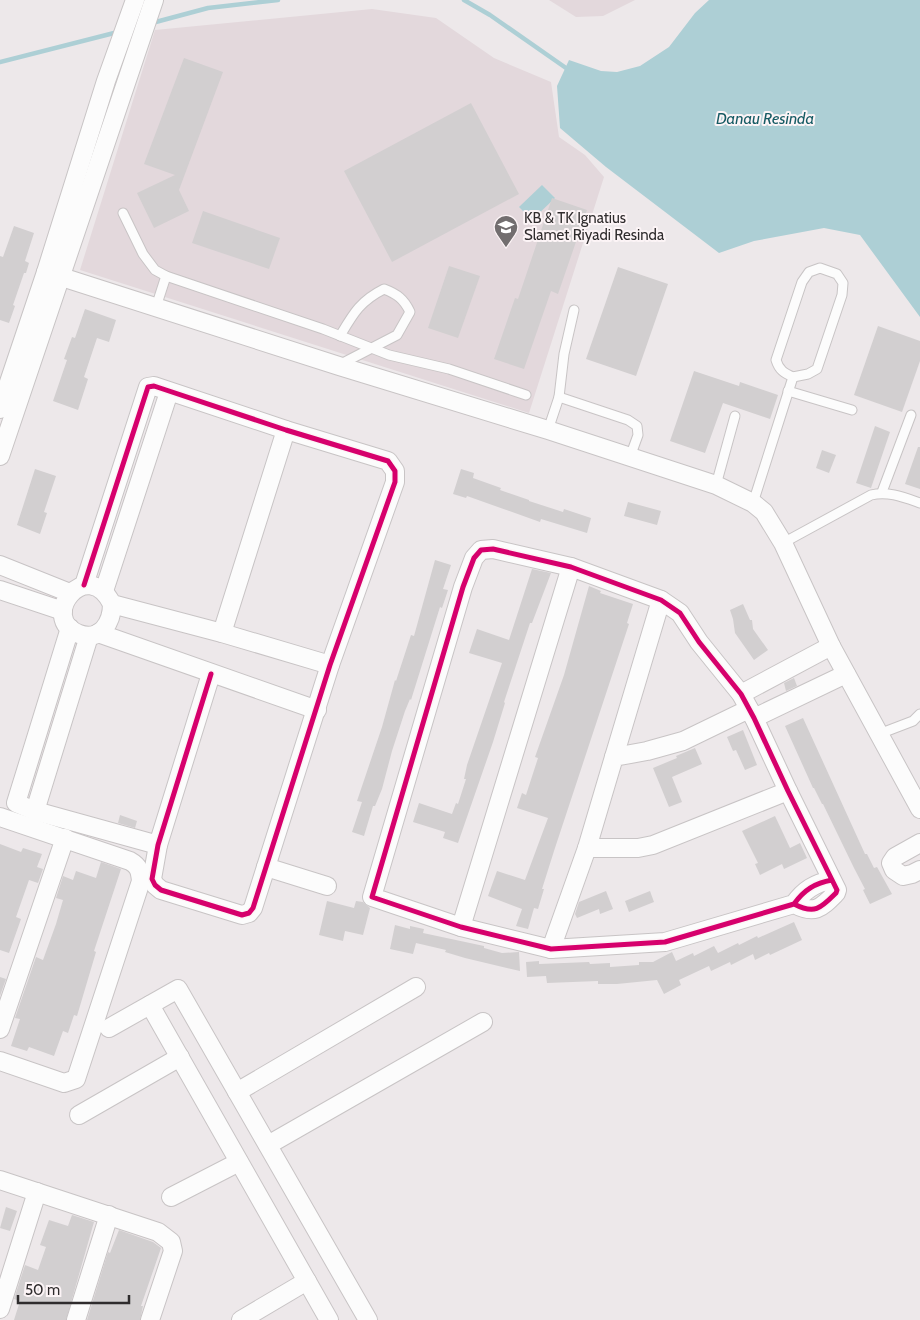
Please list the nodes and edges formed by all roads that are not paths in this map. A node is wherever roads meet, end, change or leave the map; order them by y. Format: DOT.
graph roads {
  1 [pos="135,0"];
  2 [pos="154,0"];
  3 [pos="123,214"];
  4 [pos="53,274"];
  5 [pos="166,276"];
  6 [pos="156,307"];
  7 [pos="574,310"];
  8 [pos="340,336"];
  9 [pos="372,349"];
  10 [pos="338,366"];
  11 [pos="793,376"];
  12 [pos="788,391"];
  13 [pos="169,392"];
  14 [pos="526,394"];
  15 [pos="559,397"];
  16 [pos="0,409"];
  17 [pos="852,410"];
  18 [pos="911,415"];
  19 [pos="735,416"];
  20 [pos="286,430"];
  21 [pos="548,430"];
  22 [pos="0,456"];
  23 [pos="630,457"];
  24 [pos="716,485"];
  25 [pos="882,492"];
  26 [pos="753,503"];
  27 [pos="920,503"];
  28 [pos="783,543"];
  29 [pos="0,565"];
  30 [pos="571,567"];
  31 [pos="77,589"];
  32 [pos="0,590"];
  33 [pos="108,598"];
  34 [pos="661,600"];
  35 [pos="63,611"];
  36 [pos="70,628"];
  37 [pos="222,633"];
  38 [pos="93,634"];
  39 [pos="831,646"];
  40 [pos="330,665"];
  41 [pos="211,674"];
  42 [pos="846,674"];
  43 [pos="748,707"];
  44 [pos="317,710"];
  45 [pos="920,714"];
  46 [pos="879,734"];
  47 [pos="614,757"];
  48 [pos="788,791"];
  49 [pos="920,808"];
  50 [pos="35,811"];
  51 [pos="0,817"];
  52 [pos="65,838"];
  53 [pos="920,843"];
  54 [pos="158,845"];
  55 [pos="587,848"];
  56 [pos="266,868"];
  57 [pos="920,870"];
  58 [pos="327,886"];
  59 [pos="461,926"];
  60 [pos="551,949"];
  61 [pos="416,986"];
  62 [pos="150,1005"];
  63 [pos="483,1022"];
  64 [pos="109,1028"];
  65 [pos="0,1029"];
  66 [pos="180,1057"];
  67 [pos="0,1061"];
  68 [pos="237,1092"];
  69 [pos="79,1115"];
  70 [pos="268,1145"];
  71 [pos="239,1162"];
  72 [pos="0,1180"];
  73 [pos="37,1192"];
  74 [pos="171,1197"];
  75 [pos="109,1215"];
  76 [pos="307,1281"];
  77 [pos="0,1309"];
  78 [pos="76,1320"];
  79 [pos="150,1320"];
  80 [pos="241,1320"];
  81 [pos="329,1320"];
  82 [pos="368,1320"];
  1 -- 4 [label="street"];
  2 -- 4 [label="street"];
  3 -- 5 [label="lane"];
  4 -- 6 [label="street"];
  4 -- 16 [label="street"];
  4 -- 22 [label="street"];
  5 -- 6 [label="lane"];
  5 -- 8 [label="lane"];
  6 -- 10 [label="street"];
  7 -- 15 [label="lane"];
  8 -- 9 [label="lane"];
  8 -- 9 [label="lane"];
  9 -- 10 [label="lane"];
  9 -- 14 [label="lane"];
  10 -- 21 [label="street"];
  11 -- 11 [label="lane"];
  11 -- 12 [label="lane"];
  12 -- 17 [label="lane"];
  12 -- 26 [label="lane"];
  13 -- 20 [label="street"];
  13 -- 31 [label="street"];
  13 -- 33 [label="street"];
  15 -- 21 [label="lane"];
  15 -- 23 [label="lane"];
  18 -- 25 [label="lane"];
  19 -- 24 [label="lane"];
  20 -- 37 [label="street"];
  20 -- 40 [label="street"];
  21 -- 23 [label="street"];
  23 -- 24 [label="street"];
  24 -- 26 [label="street"];
  25 -- 27 [label="lane"];
  25 -- 28 [label="lane"];
  26 -- 28 [label="street"];
  28 -- 39 [label="street"];
  29 -- 31 [label="street"];
  30 -- 34 [label="street"];
  30 -- 59 [label="street"];
  30 -- 59 [label="street"];
  31 -- 33 [label="street"];
  31 -- 35 [label="street"];
  32 -- 35 [label="street"];
  33 -- 37 [label="street"];
  33 -- 38 [label="street"];
  34 -- 43 [label="street"];
  34 -- 47 [label="street"];
  35 -- 36 [label="street"];
  36 -- 38 [label="street"];
  36 -- 50 [label="street"];
  37 -- 40 [label="street"];
  38 -- 41 [label="street"];
  38 -- 50 [label="street"];
  39 -- 42 [label="street"];
  39 -- 43 [label="street"];
  40 -- 44 [label="street"];
  41 -- 44 [label="street"];
  41 -- 54 [label="street"];
  42 -- 43 [label="street"];
  42 -- 46 [label="street"];
  43 -- 47 [label="street"];
  43 -- 48 [label="street"];
  44 -- 56 [label="street"];
  45 -- 46 [label="lane"];
  46 -- 49 [label="street"];
  47 -- 55 [label="street"];
  48 -- 55 [label="street"];
  48 -- 60 [label="street"];
  50 -- 54 [label="street"];
  51 -- 52 [label="street"];
  52 -- 65 [label="street"];
  52 -- 67 [label="street"];
  53 -- 57 [label="street"];
  54 -- 56 [label="street"];
  55 -- 60 [label="street"];
  56 -- 58 [label="street"];
  59 -- 60 [label="street"];
  61 -- 68 [label="street"];
  62 -- 64 [label="street"];
  62 -- 66 [label="street"];
  62 -- 68 [label="street"];
  63 -- 70 [label="street"];
  66 -- 69 [label="street"];
  66 -- 71 [label="street"];
  68 -- 70 [label="street"];
  70 -- 82 [label="street"];
  71 -- 74 [label="street"];
  71 -- 76 [label="street"];
  72 -- 73 [label="street"];
  73 -- 75 [label="street"];
  73 -- 77 [label="street"];
  75 -- 78 [label="street"];
  75 -- 79 [label="street"];
  76 -- 80 [label="street"];
  76 -- 81 [label="street"];
}
